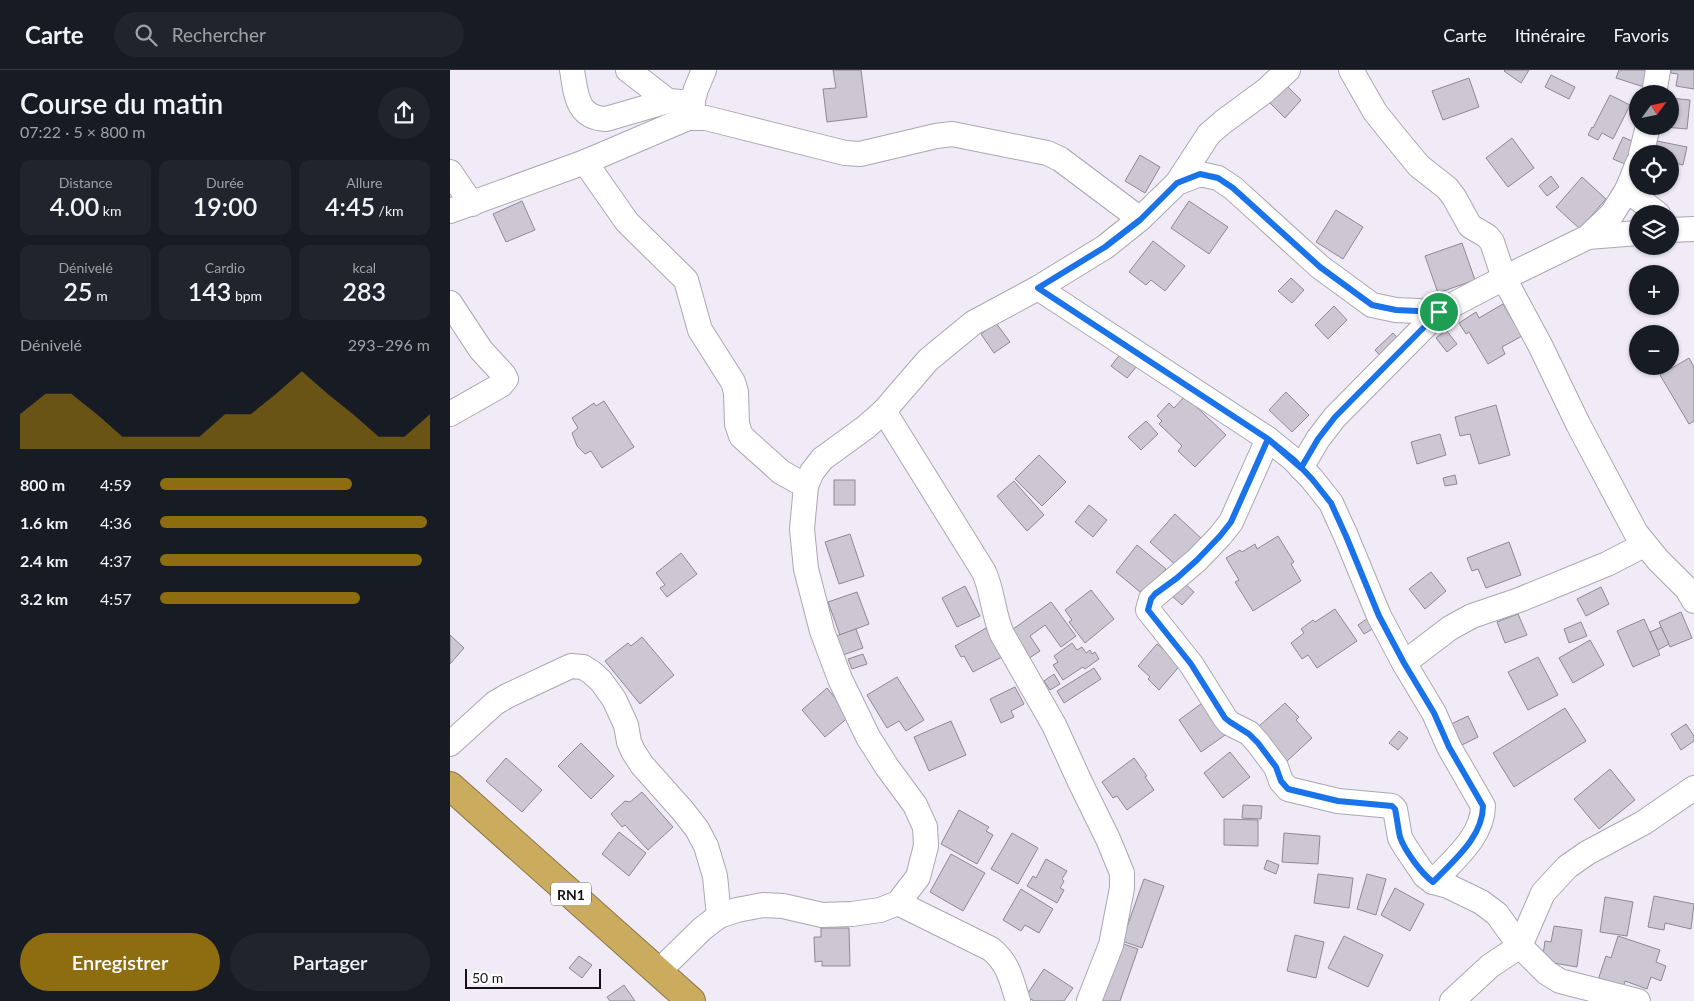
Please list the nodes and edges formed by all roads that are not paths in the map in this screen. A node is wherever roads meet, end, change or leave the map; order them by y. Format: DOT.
graph roads {
  1 [pos="572,70"];
  2 [pos="628,70"];
  3 [pos="704,70"];
  4 [pos="1288,70"];
  5 [pos="1351,70"];
  6 [pos="1658,70"];
  7 [pos="1656,85"];
  8 [pos="668,101"];
  9 [pos="690,110"];
  10 [pos="585,162"];
  11 [pos="450,172"];
  12 [pos="1177,183"];
  13 [pos="1628,190"];
  14 [pos="472,204"];
  15 [pos="1647,205"];
  16 [pos="450,211"];
  17 [pos="1140,220"];
  18 [pos="1629,234"];
  19 [pos="1588,237"];
  20 [pos="1504,278"];
  21 [pos="1038,288"];
  22 [pos="450,303"];
  23 [pos="1439,312"];
  24 [pos="884,411"];
  25 [pos="450,414"];
  26 [pos="1268,439"];
  27 [pos="1301,468"];
  28 [pos="806,486"];
  29 [pos="1644,545"];
  30 [pos="1694,601"];
  31 [pos="1404,663"];
  32 [pos="450,744"];
  33 [pos="450,786"];
  34 [pos="1694,788"];
  35 [pos="1433,882"];
  36 [pos="898,903"];
  37 [pos="719,916"];
  38 [pos="1520,946"];
  39 [pos="658,972"];
  40 [pos="691,1001"];
  41 [pos="1018,1001"];
  42 [pos="1089,1001"];
  43 [pos="1452,1001"];
  44 [pos="1638,1001"];
  1 -- 8 [label="street"];
  2 -- 8 [label="street"];
  3 -- 9 [label="street"];
  4 -- 12 [label="street"];
  5 -- 20 [label="street"];
  6 -- 7 [label="street"];
  8 -- 9 [label="street"];
  9 -- 10 [label="street"];
  9 -- 17 [label="street"];
  10 -- 14 [label="street"];
  10 -- 28 [label="street"];
  11 -- 14 [label="street"];
  12 -- 17 [label="street"];
  12 -- 23 [label="street"];
  13 -- 15 [label="street"];
  13 -- 19 [label="street"];
  14 -- 16 [label="street"];
  17 -- 21 [label="street"];
  18 -- 19 [label="street"];
  19 -- 20 [label="street"];
  20 -- 23 [label="street"];
  20 -- 29 [label="street"];
  21 -- 24 [label="street"];
  21 -- 26 [label="street"];
  22 -- 25 [label="street"];
  23 -- 27 [label="street"];
  24 -- 28 [label="street"];
  24 -- 42 [label="street"];
  26 -- 27 [label="street"];
  26 -- 35 [label="street"];
  27 -- 31 [label="street"];
  28 -- 36 [label="street"];
  29 -- 30 [label="street"];
  29 -- 31 [label="street"];
  31 -- 35 [label="street"];
  32 -- 37 [label="street"];
  33 -- 39 [label="highway, RN1"];
  34 -- 38 [label="street"];
  35 -- 38 [label="street"];
  36 -- 37 [label="street"];
  36 -- 41 [label="street"];
  37 -- 39 [label="street"];
  38 -- 43 [label="street"];
  38 -- 44 [label="street"];
  39 -- 40 [label="highway, RN1"];
}
